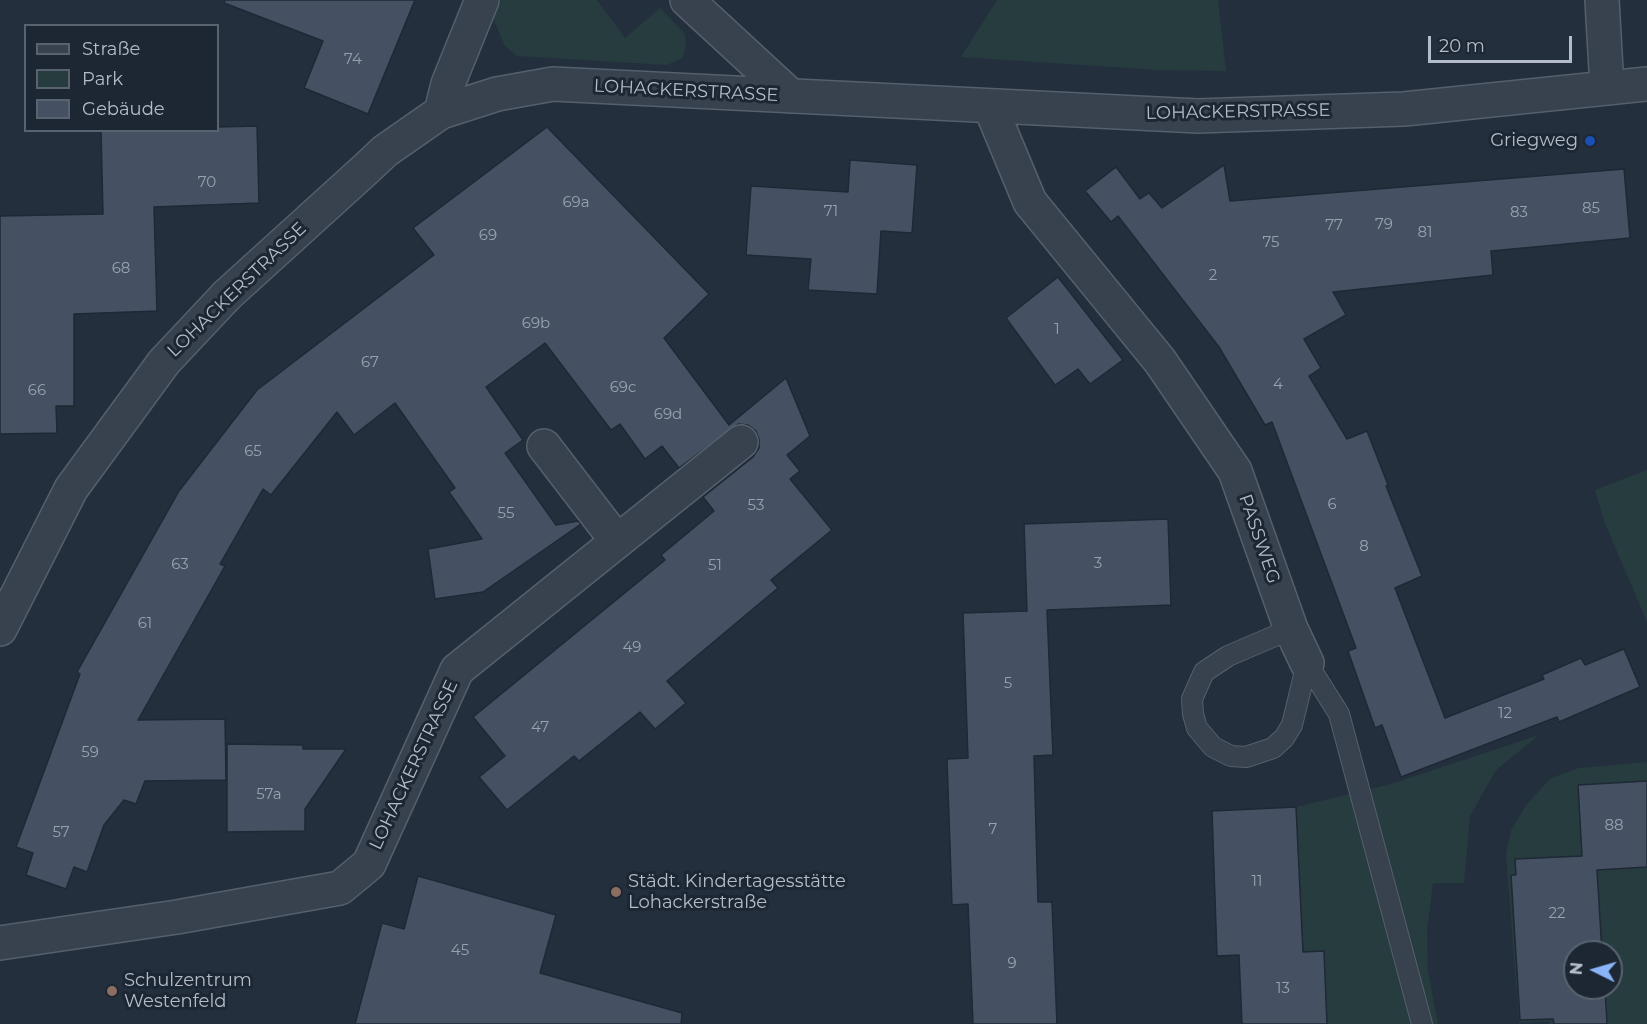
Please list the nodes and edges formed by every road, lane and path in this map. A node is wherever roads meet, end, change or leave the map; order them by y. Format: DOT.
graph roads {
  1 [pos="482,0"];
  2 [pos="687,0"];
  3 [pos="1602,0"];
  4 [pos="1647,84"];
  5 [pos="1607,88"];
  6 [pos="791,96"];
  7 [pos="990,106"];
  8 [pos="441,112"];
  9 [pos="741,442"];
  10 [pos="544,446"];
  11 [pos="617,541"];
  12 [pos="0,629"];
  13 [pos="1291,629"];
  14 [pos="1307,663"];
  15 [pos="0,943"];
  16 [pos="1422,1024"];
  1 -- 8 [label="street"];
  2 -- 6 [label="street, LOHACKERSTRASSE"];
  3 -- 5 [label="street"];
  4 -- 5 [label="street, LOHACKERSTRASSE"];
  5 -- 7 [label="street, LOHACKERSTRASSE"];
  6 -- 7 [label="street, LOHACKERSTRASSE"];
  6 -- 8 [label="street, LOHACKERSTRASSE"];
  7 -- 13 [label="street, PASSWEG"];
  8 -- 12 [label="street, LOHACKERSTRASSE"];
  9 -- 11 [label="street, LOHACKERSTRASSE"];
  10 -- 11 [label="street"];
  11 -- 15 [label="street, LOHACKERSTRASSE"];
  13 -- 14 [label="street, PASSWEG"];
  13 -- 14 [label="lane"];
  14 -- 16 [label="lane, PASSWEG"];
}
